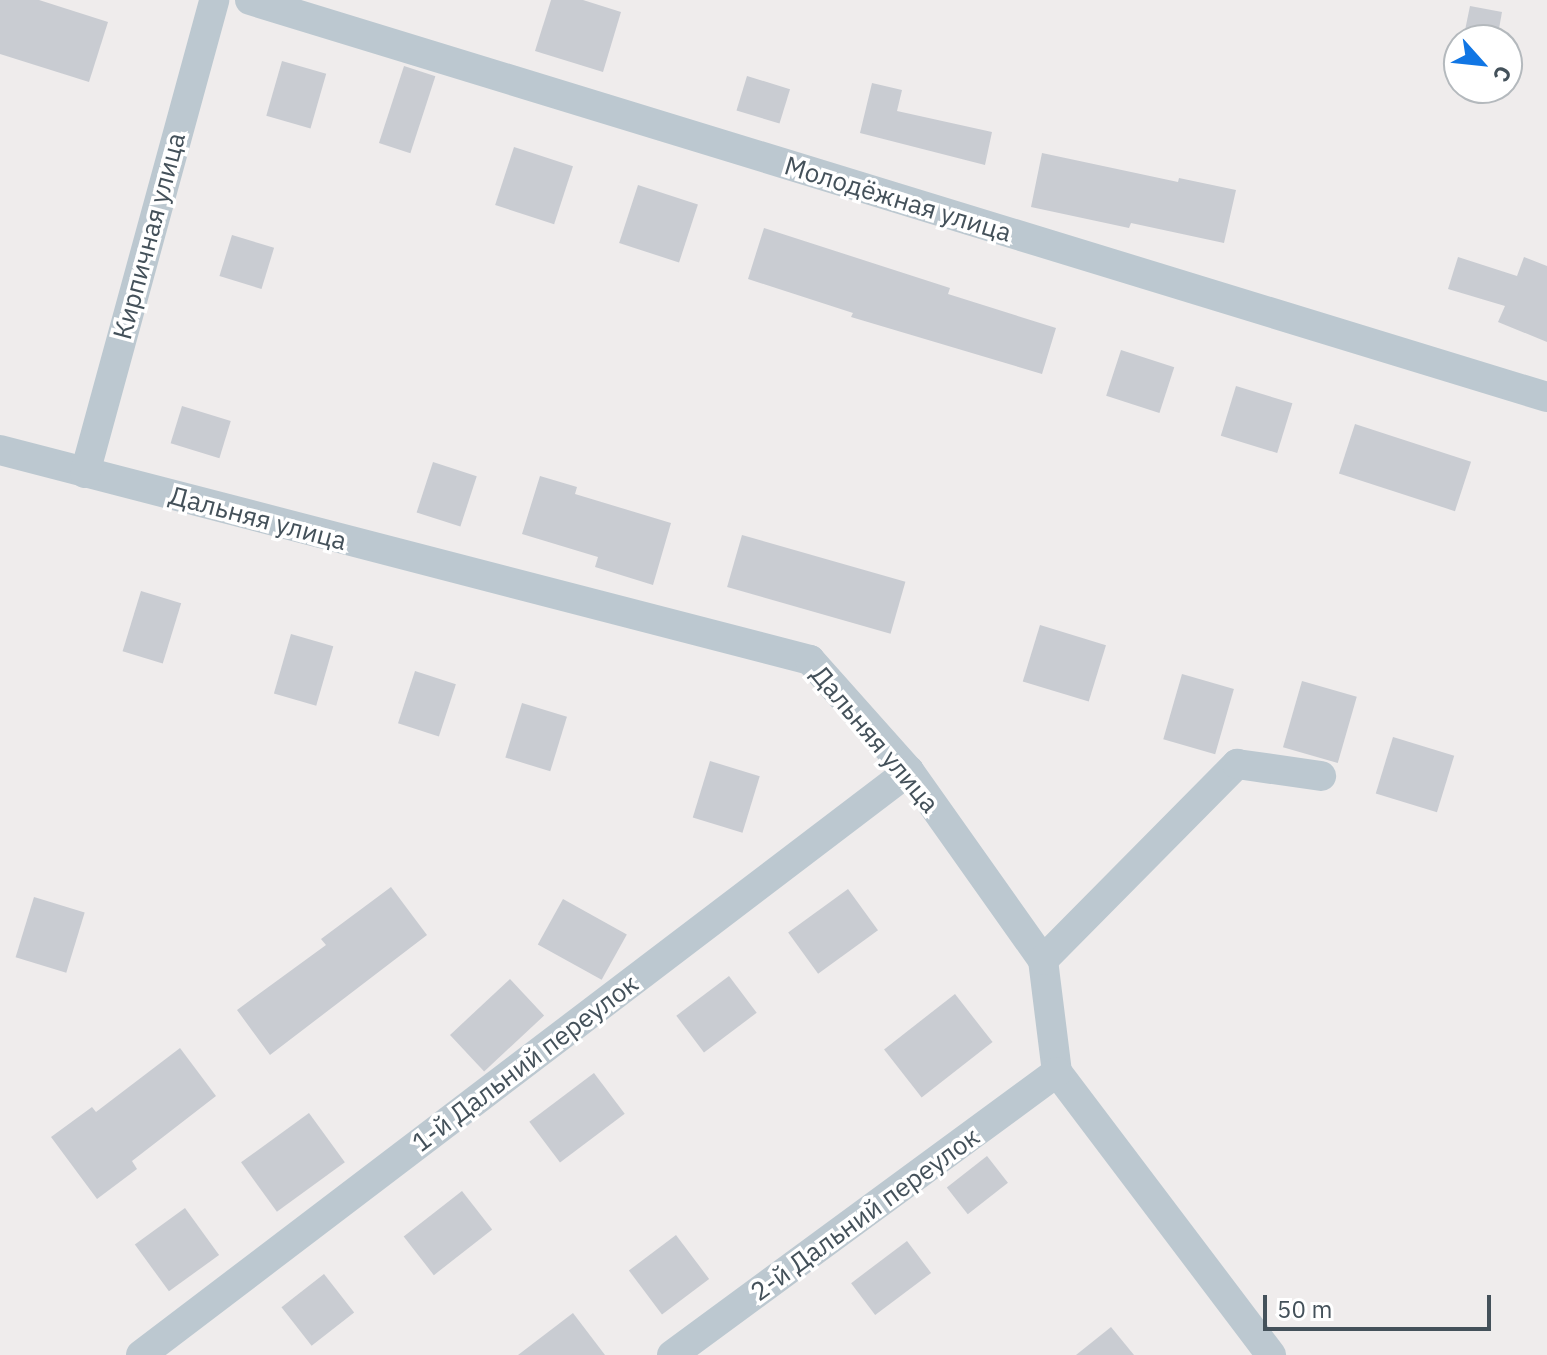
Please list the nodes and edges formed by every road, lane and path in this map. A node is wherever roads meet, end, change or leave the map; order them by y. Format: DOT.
graph roads {
  1 [pos="214,0"];
  2 [pos="250,0"];
  3 [pos="1547,397"];
  4 [pos="0,450"];
  5 [pos="85,473"];
  6 [pos="909,771"];
  7 [pos="1321,776"];
  8 [pos="1043,960"];
  9 [pos="1057,1072"];
  10 [pos="1258,1350"];
  11 [pos="141,1355"];
  12 [pos="672,1355"];
  1 -- 5 [label="street, Кирпичная улица"];
  2 -- 3 [label="street, Молодёжная улица"];
  4 -- 5 [label="street, Дальняя улица"];
  5 -- 6 [label="street, Дальняя улица"];
  6 -- 8 [label="street, Дальняя улица"];
  6 -- 11 [label="street, 1-й Дальний переулок"];
  7 -- 8 [label="street"];
  8 -- 9 [label="street, Дальняя улица"];
  9 -- 10 [label="street"];
  9 -- 12 [label="street, 2-й Дальний переулок"];
}
